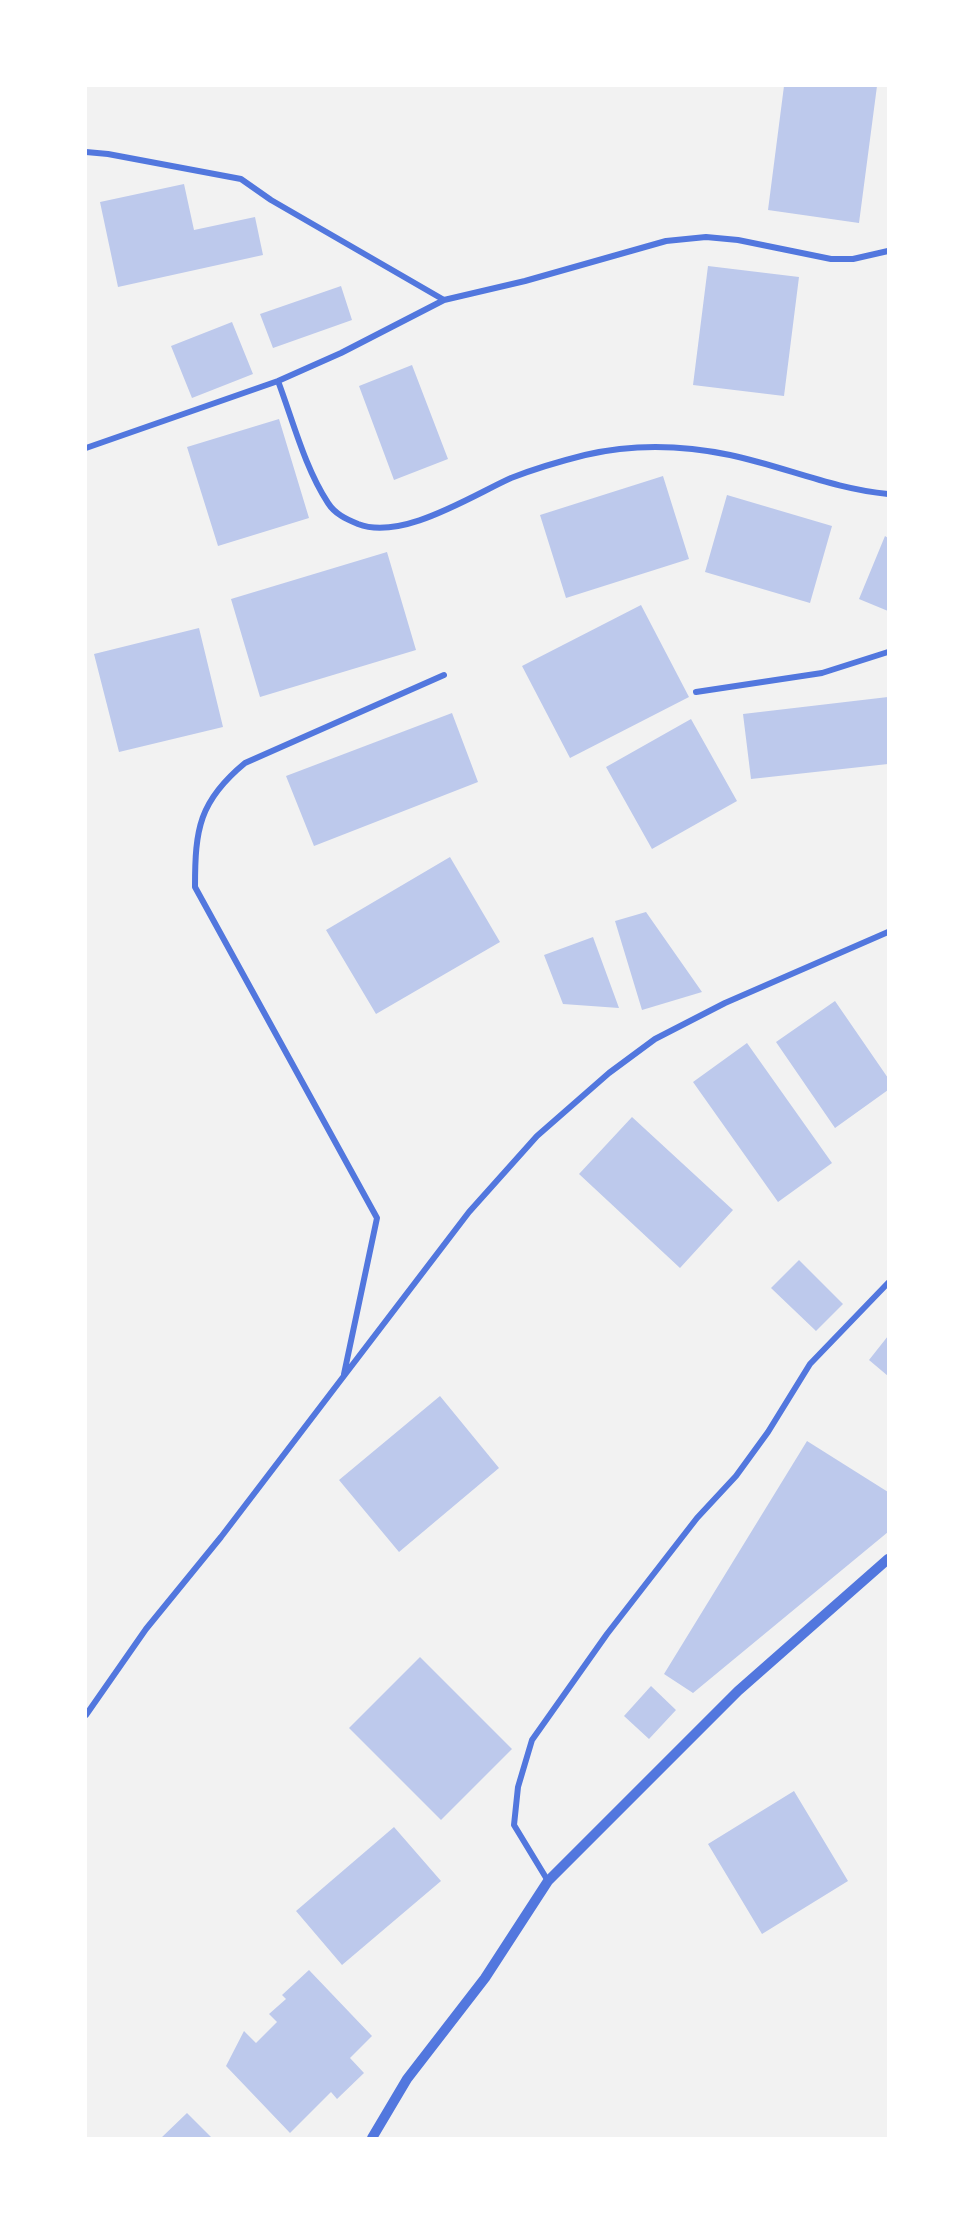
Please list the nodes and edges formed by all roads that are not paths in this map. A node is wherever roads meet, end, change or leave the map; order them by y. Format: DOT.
graph roads {
  1 [pos="86,152"];
  2 [pos="888,251"];
  3 [pos="444,300"];
  4 [pos="278,381"];
  5 [pos="86,448"];
  6 [pos="888,494"];
  7 [pos="888,652"];
  8 [pos="444,675"];
  9 [pos="696,692"];
  10 [pos="888,932"];
  11 [pos="888,1283"];
  12 [pos="343,1378"];
  13 [pos="888,1559"];
  14 [pos="86,1715"];
  15 [pos="548,1881"];
  16 [pos="372,2139"];
  1 -- 3 [label="street"];
  2 -- 3 [label="street"];
  3 -- 4 [label="street"];
  4 -- 5 [label="street"];
  4 -- 6 [label="street"];
  7 -- 9 [label="street"];
  8 -- 12 [label="street"];
  10 -- 12 [label="street"];
  11 -- 15 [label="street"];
  12 -- 14 [label="street"];
  13 -- 15 [label="street"];
  15 -- 16 [label="street"];
}
